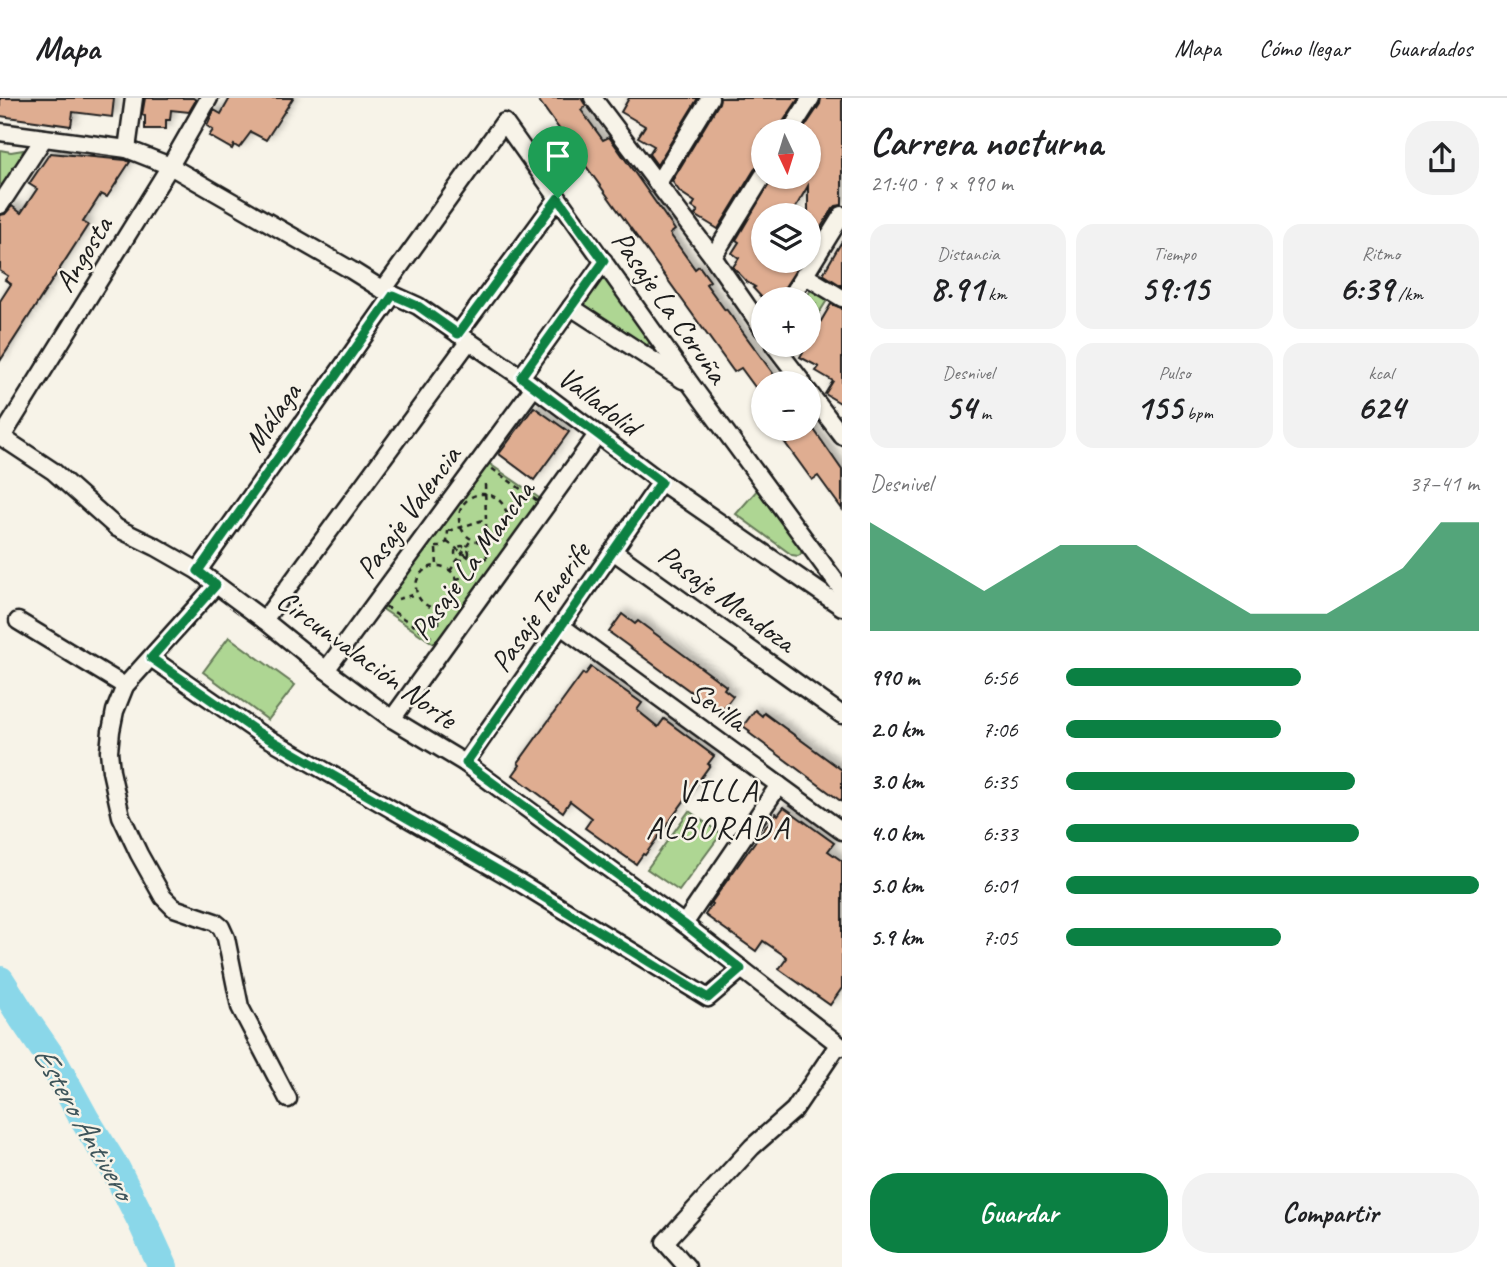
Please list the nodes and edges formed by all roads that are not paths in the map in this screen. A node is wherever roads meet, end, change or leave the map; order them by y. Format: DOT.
graph roads {
  1 [pos="134,98"];
  2 [pos="209,98"];
  3 [pos="593,98"];
  4 [pos="614,98"];
  5 [pos="710,98"];
  6 [pos="811,98"];
  7 [pos="606,115"];
  8 [pos="798,119"];
  9 [pos="504,122"];
  10 [pos="0,132"];
  11 [pos="44,138"];
  12 [pos="127,149"];
  13 [pos="170,166"];
  14 [pos="658,183"];
  15 [pos="755,189"];
  16 [pos="558,198"];
  17 [pos="0,205"];
  18 [pos="842,215"];
  19 [pos="713,257"];
  20 [pos="604,261"];
  21 [pos="804,275"];
  22 [pos="797,287"];
  23 [pos="388,293"];
  24 [pos="842,298"];
  25 [pos="571,307"];
  26 [pos="751,312"];
  27 [pos="463,338"];
  28 [pos="783,357"];
  29 [pos="794,371"];
  30 [pos="528,382"];
  31 [pos="692,386"];
  32 [pos="821,408"];
  33 [pos="597,435"];
  34 [pos="842,436"];
  35 [pos="1,437"];
  36 [pos="661,482"];
  37 [pos="613,551"];
  38 [pos="198,571"];
  39 [pos="216,585"];
  40 [pos="842,590"];
  41 [pos="842,607"];
  42 [pos="264,620"];
  43 [pos="18,621"];
  44 [pos="561,626"];
  45 [pos="151,658"];
  46 [pos="326,670"];
  47 [pos="125,686"];
  48 [pos="842,715"];
  49 [pos="392,719"];
  50 [pos="466,763"];
  51 [pos="779,785"];
  52 [pos="842,831"];
  53 [pos="684,924"];
  54 [pos="741,969"];
  55 [pos="840,1046"];
  56 [pos="288,1099"];
  57 [pos="687,1267"];
  1 -- 12 [label="street"];
  2 -- 13 [label="street, Angosta"];
  3 -- 7 [label="street"];
  4 -- 7 [label="street"];
  5 -- 14 [label="street"];
  6 -- 8 [label="street"];
  7 -- 14 [label="street"];
  9 -- 16 [label="street, Pasaje La Coruña"];
  9 -- 23 [label="street, Málaga"];
  10 -- 11 [label="street, Valladolid"];
  11 -- 12 [label="street, Valladolid"];
  11 -- 17 [label="street"];
  12 -- 13 [label="street, Valladolid"];
  13 -- 23 [label="street, Valladolid"];
  13 -- 35 [label="street, Angosta"];
  14 -- 19 [label="street"];
  15 -- 19 [label="street"];
  16 -- 20 [label="street, Pasaje La Coruña"];
  16 -- 27 [label="street"];
  18 -- 21 [label="street"];
  19 -- 26 [label="street"];
  20 -- 25 [label="street, Pasaje Valencia"];
  20 -- 31 [label="street, Pasaje La Coruña"];
  21 -- 22 [label="street"];
  21 -- 24 [label="street"];
  23 -- 27 [label="street, Valladolid"];
  23 -- 38 [label="street, Málaga"];
  25 -- 30 [label="street, Pasaje Valencia"];
  25 -- 31 [label="street"];
  27 -- 30 [label="street, Valladolid"];
  27 -- 42 [label="street"];
  28 -- 29 [label="street"];
  30 -- 33 [label="street, Valladolid"];
  30 -- 46 [label="street, Pasaje Valencia"];
  31 -- 40 [label="street, Pasaje La Coruña"];
  32 -- 34 [label="street"];
  33 -- 36 [label="street, Valladolid"];
  33 -- 49 [label="street, Pasaje La Mancha"];
  35 -- 38 [label="street, Circunvalación Norte"];
  36 -- 37 [label="street, Pasaje Tenerife"];
  36 -- 41 [label="street, Valladolid"];
  37 -- 44 [label="street, Pasaje Tenerife"];
  37 -- 48 [label="street, Pasaje Mendoza"];
  38 -- 39 [label="street, Circunvalación Norte"];
  39 -- 42 [label="street, Circunvalación Norte"];
  39 -- 45 [label="street"];
  42 -- 46 [label="street, Circunvalación Norte"];
  43 -- 47 [label="street"];
  44 -- 50 [label="street, Pasaje Tenerife"];
  44 -- 51 [label="street, Sevilla"];
  45 -- 47 [label="street"];
  45 -- 54 [label="street"];
  46 -- 49 [label="street, Circunvalación Norte"];
  47 -- 56 [label="street"];
  49 -- 50 [label="street, Circunvalación Norte"];
  50 -- 53 [label="street, Circunvalación Norte"];
  51 -- 52 [label="street, Sevilla"];
  51 -- 53 [label="street"];
  53 -- 54 [label="street, Circunvalación Norte"];
  54 -- 55 [label="street, Circunvalación Norte"];
  55 -- 57 [label="street"];
}
